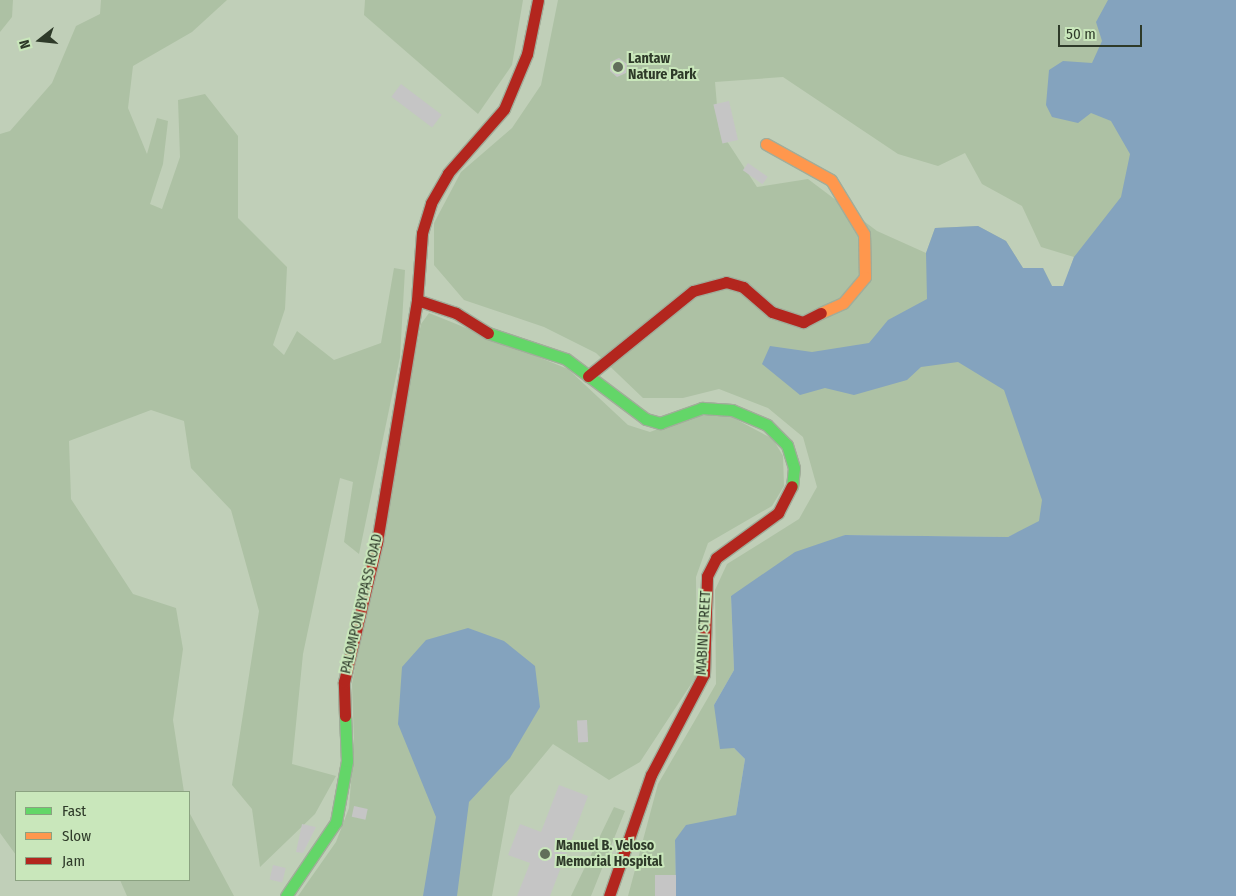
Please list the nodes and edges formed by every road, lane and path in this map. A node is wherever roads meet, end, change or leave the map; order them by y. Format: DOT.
graph roads {
  1 [pos="538,0"];
  2 [pos="766,144"];
  3 [pos="417,300"];
  4 [pos="588,376"];
  5 [pos="286,896"];
  6 [pos="609,896"];
  1 -- 3 [label="main road, PALOMPON BYPASS ROAD"];
  2 -- 4 [label="main road"];
  3 -- 4 [label="main road, MABINI STREET"];
  3 -- 5 [label="main road, PALOMPON BYPASS ROAD"];
  4 -- 6 [label="main road, MABINI STREET"];
}
